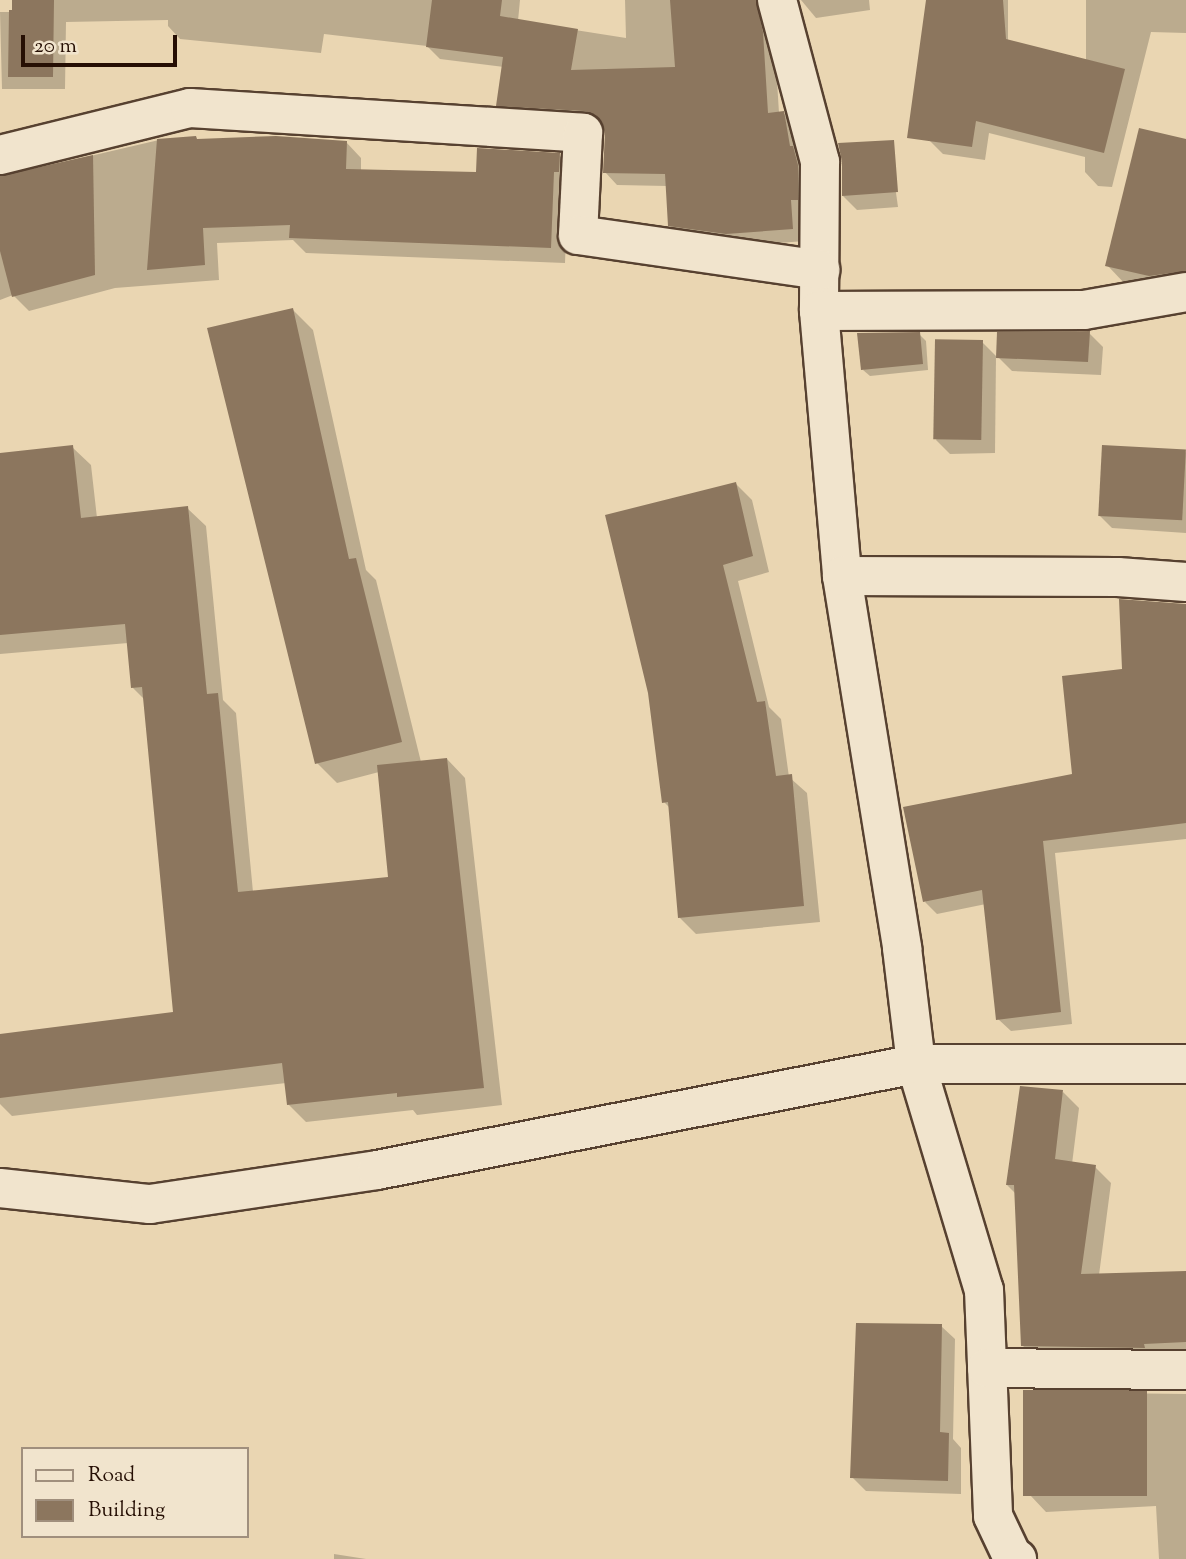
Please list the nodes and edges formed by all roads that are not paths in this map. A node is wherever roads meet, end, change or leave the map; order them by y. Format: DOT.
graph roads {
  1 [pos="777,0"];
  2 [pos="0,155"];
  3 [pos="820,270"];
  4 [pos="1186,292"];
  5 [pos="819,311"];
  6 [pos="842,576"];
  7 [pos="1186,582"];
  8 [pos="916,1064"];
  9 [pos="1186,1064"];
  10 [pos="0,1188"];
  11 [pos="987,1368"];
  12 [pos="1186,1370"];
  13 [pos="1017,1559"];
  1 -- 3 [label="street"];
  2 -- 3 [label="street"];
  3 -- 5 [label="street"];
  4 -- 5 [label="street"];
  5 -- 6 [label="street"];
  6 -- 7 [label="street"];
  6 -- 8 [label="street"];
  8 -- 9 [label="street"];
  8 -- 10 [label="street"];
  8 -- 11 [label="street"];
  11 -- 12 [label="street"];
  11 -- 13 [label="street"];
}
